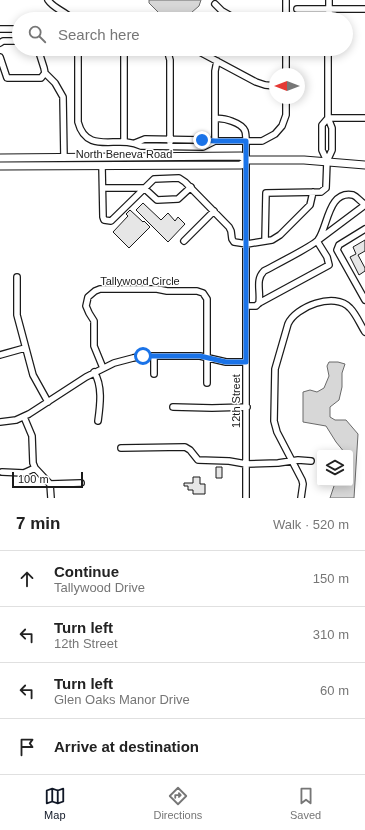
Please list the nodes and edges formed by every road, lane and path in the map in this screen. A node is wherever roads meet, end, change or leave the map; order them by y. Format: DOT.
graph roads {
  1 [pos="48,0"];
  2 [pos="286,0"];
  3 [pos="329,0"];
  4 [pos="215,4"];
  5 [pos="297,9"];
  6 [pos="329,9"];
  7 [pos="365,9"];
  8 [pos="65,12"];
  9 [pos="224,12"];
  10 [pos="286,12"];
  11 [pos="329,12"];
  12 [pos="0,29"];
  13 [pos="12,29"];
  14 [pos="12,41"];
  15 [pos="0,43"];
  16 [pos="40,56"];
  17 [pos="78,56"];
  18 [pos="124,56"];
  19 [pos="169,56"];
  20 [pos="208,56"];
  21 [pos="286,56"];
  22 [pos="328,56"];
  23 [pos="0,57"];
  24 [pos="217,61"];
  25 [pos="286,68"];
  26 [pos="44,73"];
  27 [pos="269,85"];
  28 [pos="286,104"];
  29 [pos="328,118"];
  30 [pos="365,118"];
  31 [pos="215,119"];
  32 [pos="170,140"];
  33 [pos="215,141"];
  34 [pos="246,141"];
  35 [pos="124,142"];
  36 [pos="135,143"];
  37 [pos="170,146"];
  38 [pos="0,158"];
  39 [pos="64,158"];
  40 [pos="246,160"];
  41 [pos="327,161"];
  42 [pos="365,165"];
  43 [pos="0,166"];
  44 [pos="102,166"];
  45 [pos="190,187"];
  46 [pos="103,188"];
  47 [pos="144,188"];
  48 [pos="313,192"];
  49 [pos="365,204"];
  50 [pos="214,211"];
  51 [pos="365,229"];
  52 [pos="184,241"];
  53 [pos="265,241"];
  54 [pos="318,241"];
  55 [pos="247,244"];
  56 [pos="17,277"];
  57 [pos="362,289"];
  58 [pos="365,300"];
  59 [pos="259,302"];
  60 [pos="247,306"];
  61 [pos="365,332"];
  62 [pos="25,348"];
  63 [pos="0,355"];
  64 [pos="154,356"];
  65 [pos="208,357"];
  66 [pos="246,362"];
  67 [pos="103,368"];
  68 [pos="94,372"];
  69 [pos="154,374"];
  70 [pos="207,383"];
  71 [pos="48,402"];
  72 [pos="173,407"];
  73 [pos="247,407"];
  74 [pos="24,417"];
  75 [pos="0,422"];
  76 [pos="98,422"];
  77 [pos="121,448"];
  78 [pos="292,461"];
  79 [pos="311,461"];
  80 [pos="246,464"];
  81 [pos="35,468"];
  82 [pos="2,472"];
  83 [pos="81,483"];
  84 [pos="50,484"];
  85 [pos="51,498"];
  86 [pos="246,498"];
  87 [pos="301,498"];
  1 -- 8 [label="street"];
  2 -- 10 [label="street"];
  3 -- 6 [label="street"];
  4 -- 9 [label="street"];
  5 -- 6 [label="street"];
  6 -- 7 [label="street"];
  6 -- 11 [label="street"];
  12 -- 13 [label="street"];
  14 -- 15 [label="street"];
  16 -- 26 [label="street"];
  17 -- 35 [label="street"];
  18 -- 35 [label="street"];
  19 -- 32 [label="street"];
  20 -- 24 [label="street"];
  21 -- 25 [label="street"];
  22 -- 29 [label="street"];
  23 -- 26 [label="street"];
  24 -- 27 [label="street"];
  24 -- 31 [label="street"];
  26 -- 39 [label="street"];
  28 -- 34 [label="street"];
  29 -- 30 [label="street"];
  29 -- 41 [label="street"];
  29 -- 41 [label="street"];
  31 -- 33 [label="street"];
  31 -- 34 [label="street"];
  32 -- 33 [label="street"];
  32 -- 36 [label="street"];
  32 -- 37 [label="street"];
  33 -- 34 [label="street"];
  33 -- 37 [label="street"];
  34 -- 40 [label="street, 12th Street"];
  35 -- 36 [label="street"];
  36 -- 37 [label="street"];
  38 -- 39 [label="main road, North Beneva Road"];
  39 -- 40 [label="main road, North Beneva Road"];
  40 -- 41 [label="main road, North Beneva Road"];
  40 -- 44 [label="main road, North Beneva Road"];
  40 -- 55 [label="street, 12th Street"];
  41 -- 42 [label="main road, North Beneva Road"];
  41 -- 48 [label="street"];
  43 -- 44 [label="main road, North Beneva Road"];
  44 -- 46 [label="street"];
  45 -- 47 [label="street"];
  45 -- 47 [label="street"];
  45 -- 50 [label="street"];
  46 -- 47 [label="street"];
  46 -- 47 [label="street"];
  48 -- 53 [label="street"];
  48 -- 53 [label="street"];
  49 -- 54 [label="street"];
  49 -- 54 [label="street"];
  50 -- 52 [label="street"];
  50 -- 55 [label="street"];
  51 -- 57 [label="street"];
  53 -- 55 [label="street"];
  54 -- 59 [label="street"];
  54 -- 59 [label="street"];
  55 -- 60 [label="street, 12th Street"];
  56 -- 62 [label="street"];
  57 -- 58 [label="street"];
  59 -- 60 [label="street"];
  60 -- 66 [label="street, 12th Street"];
  61 -- 78 [label="street"];
  62 -- 63 [label="street"];
  62 -- 71 [label="street"];
  64 -- 65 [label="street"];
  64 -- 67 [label="street"];
  64 -- 69 [label="street"];
  65 -- 66 [label="street"];
  65 -- 67 [label="street, Tallywood Circle"];
  65 -- 70 [label="street, Tallywood Circle"];
  66 -- 73 [label="street, 12th Street"];
  67 -- 68 [label="street"];
  68 -- 71 [label="street"];
  68 -- 76 [label="street"];
  71 -- 74 [label="street"];
  72 -- 73 [label="street"];
  73 -- 80 [label="street, 12th Street"];
  74 -- 75 [label="street"];
  74 -- 81 [label="street"];
  77 -- 80 [label="street"];
  78 -- 79 [label="street"];
  78 -- 80 [label="street"];
  78 -- 87 [label="street"];
  80 -- 86 [label="street, 12th Street"];
  81 -- 82 [label="street"];
  81 -- 84 [label="street"];
  83 -- 84 [label="street"];
  84 -- 85 [label="street"];
}
